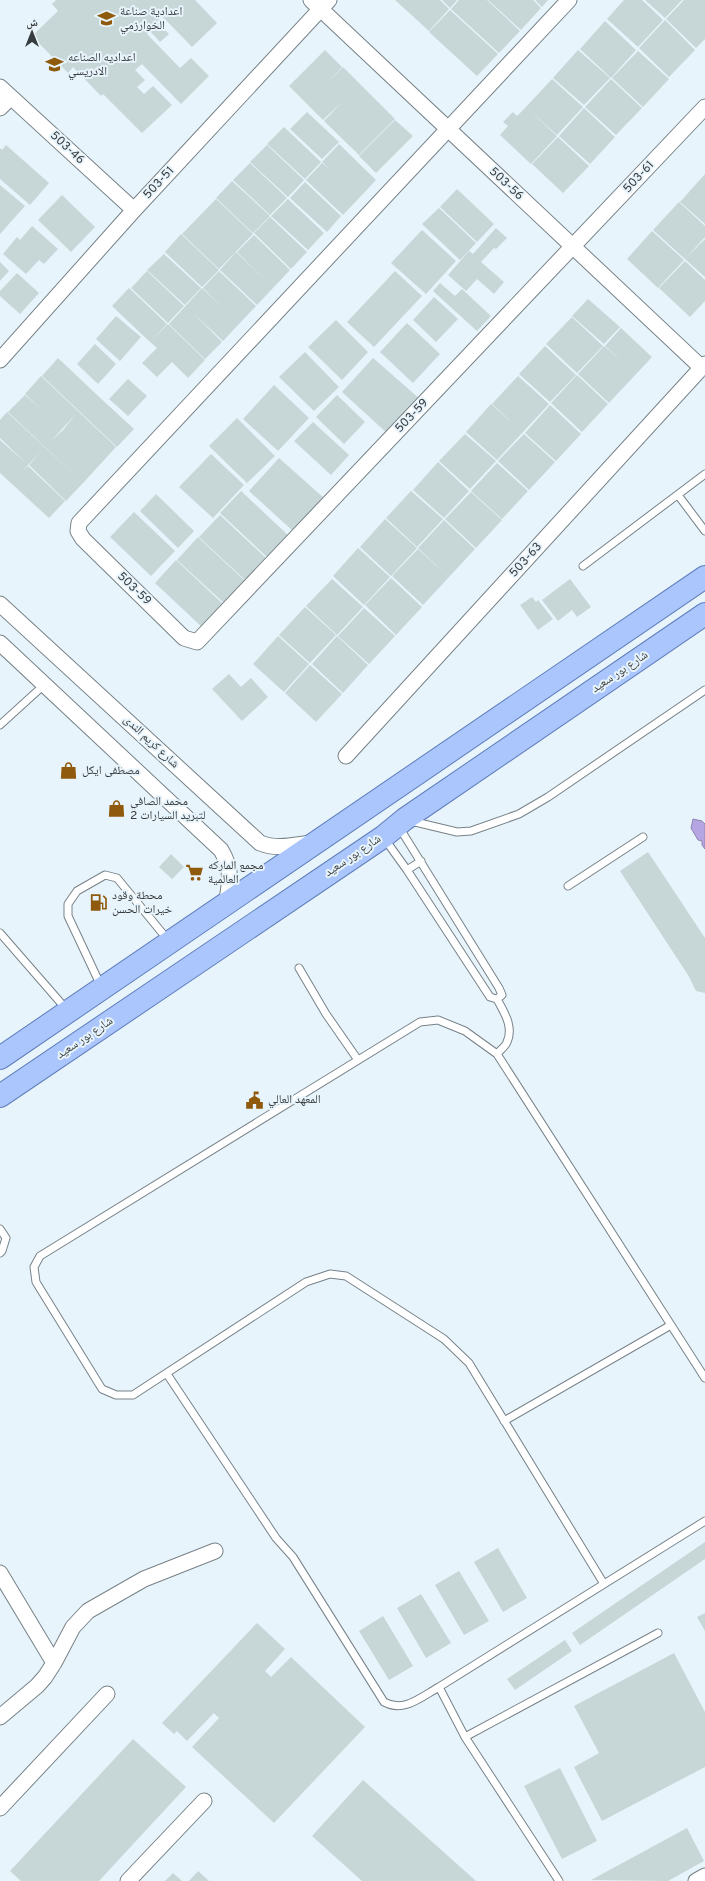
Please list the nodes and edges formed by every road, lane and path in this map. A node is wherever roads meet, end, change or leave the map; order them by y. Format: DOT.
graph roads {
  1 [pos="569,0"];
  2 [pos="320,3"];
  3 [pos="0,86"];
  4 [pos="11,97"];
  5 [pos="705,107"];
  6 [pos="0,108"];
  7 [pos="449,130"];
  8 [pos="134,210"];
  9 [pos="573,247"];
  10 [pos="0,360"];
  11 [pos="703,366"];
  12 [pos="705,474"];
  13 [pos="678,494"];
  14 [pos="705,531"];
  15 [pos="583,566"];
  16 [pos="705,577"];
  17 [pos="0,604"];
  18 [pos="705,614"];
  19 [pos="0,642"];
  20 [pos="44,685"];
  21 [pos="705,690"];
  22 [pos="0,725"];
  23 [pos="346,756"];
  24 [pos="395,827"];
  25 [pos="643,837"];
  26 [pos="315,843"];
  27 [pos="421,861"];
  28 [pos="407,870"];
  29 [pos="568,886"];
  30 [pos="226,904"];
  31 [pos="0,933"];
  32 [pos="170,943"];
  33 [pos="299,968"];
  34 [pos="102,988"];
  35 [pos="497,999"];
  36 [pos="68,1011"];
  37 [pos="497,1054"];
  38 [pos="0,1058"];
  39 [pos="358,1060"];
  40 [pos="0,1096"];
  41 [pos="0,1229"];
  42 [pos="0,1253"];
  43 [pos="671,1325"];
  44 [pos="167,1374"];
  45 [pos="705,1378"];
  46 [pos="504,1421"];
  47 [pos="705,1521"];
  48 [pos="216,1551"];
  49 [pos="0,1573"];
  50 [pos="604,1584"];
  51 [pos="658,1633"];
  52 [pos="54,1663"];
  53 [pos="439,1687"];
  54 [pos="107,1694"];
  55 [pos="0,1716"];
  56 [pos="465,1737"];
  57 [pos="204,1801"];
  58 [pos="0,1808"];
  59 [pos="705,1876"];
  60 [pos="128,1881"];
  61 [pos="559,1881"];
  62 [pos="696,1881"];
  1 -- 7 [label="street"];
  2 -- 7 [label="street, 503-56"];
  2 -- 8 [label="street, 503-51"];
  3 -- 4 [label="street, 503-46"];
  4 -- 6 [label="street"];
  4 -- 8 [label="street, 503-46"];
  5 -- 9 [label="street, 503-61"];
  7 -- 9 [label="street, 503-56"];
  7 -- 9 [label="street, 503-59"];
  8 -- 10 [label="street, 503-51"];
  9 -- 11 [label="street, 503-56"];
  11 -- 23 [label="street, 503-63"];
  12 -- 13 [label="lane"];
  13 -- 14 [label="lane"];
  13 -- 15 [label="lane"];
  16 -- 26 [label="main road"];
  17 -- 26 [label="street, شارع كريم الندى"];
  18 -- 24 [label="main road, شارع بور سعيد"];
  19 -- 20 [label="street"];
  20 -- 22 [label="lane"];
  20 -- 30 [label="street"];
  21 -- 24 [label="lane"];
  24 -- 27 [label="lane"];
  24 -- 28 [label="lane"];
  24 -- 40 [label="main road, شارع بور سعيد"];
  25 -- 29 [label="lane"];
  26 -- 30 [label="main road"];
  27 -- 28 [label="lane"];
  27 -- 35 [label="lane"];
  28 -- 35 [label="lane"];
  30 -- 32 [label="main road"];
  31 -- 36 [label="lane"];
  32 -- 34 [label="main road"];
  32 -- 34 [label="lane"];
  33 -- 39 [label="lane"];
  34 -- 36 [label="main road"];
  35 -- 37 [label="lane"];
  36 -- 38 [label="main road"];
  37 -- 39 [label="lane"];
  37 -- 43 [label="lane"];
  39 -- 44 [label="lane"];
  41 -- 42 [label="lane"];
  43 -- 45 [label="lane"];
  43 -- 46 [label="lane"];
  44 -- 46 [label="lane"];
  44 -- 53 [label="lane"];
  46 -- 50 [label="lane"];
  47 -- 50 [label="lane"];
  48 -- 52 [label="street"];
  49 -- 52 [label="street"];
  50 -- 53 [label="lane"];
  51 -- 56 [label="lane"];
  52 -- 55 [label="street"];
  53 -- 56 [label="lane"];
  54 -- 58 [label="street"];
  56 -- 61 [label="lane"];
  57 -- 60 [label="street"];
  59 -- 62 [label="street"];
}
